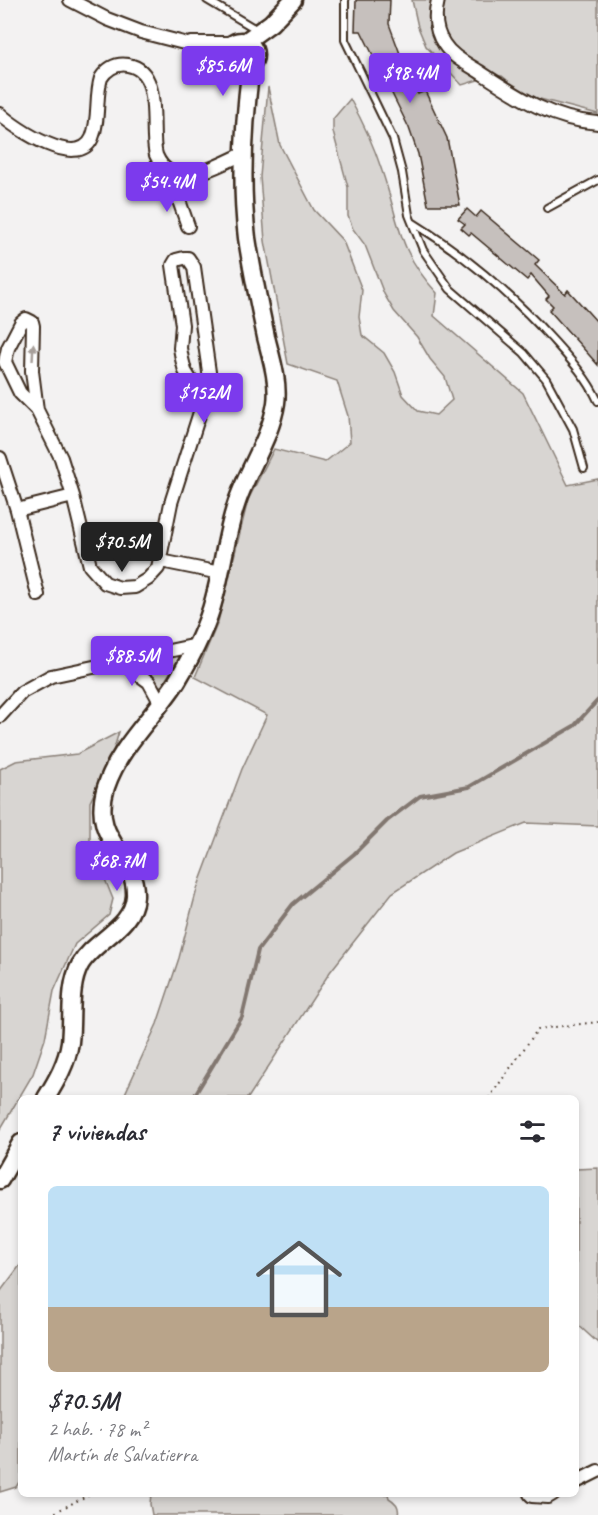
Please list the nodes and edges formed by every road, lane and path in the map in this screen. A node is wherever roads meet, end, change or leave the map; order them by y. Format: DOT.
graph roads {
  1 [pos="70,0"];
  2 [pos="207,0"];
  3 [pos="293,0"];
  4 [pos="345,0"];
  5 [pos="438,0"];
  6 [pos="183,42"];
  7 [pos="252,43"];
  8 [pos="231,64"];
  9 [pos="3,117"];
  10 [pos="245,118"];
  11 [pos="598,123"];
  12 [pos="245,153"];
  13 [pos="180,175"];
  14 [pos="598,180"];
  15 [pos="548,208"];
  16 [pos="412,222"];
  17 [pos="188,226"];
  18 [pos="598,401"];
  19 [pos="37,410"];
  20 [pos="201,410"];
  21 [pos="0,458"];
  22 [pos="584,468"];
  23 [pos="73,496"];
  24 [pos="17,510"];
  25 [pos="160,561"];
  26 [pos="220,573"];
  27 [pos="38,595"];
  28 [pos="197,645"];
  29 [pos="120,661"];
  30 [pos="160,702"];
  31 [pos="0,716"];
  32 [pos="598,1022"];
  33 [pos="48,1095"];
  34 [pos="491,1095"];
  35 [pos="18,1148"];
  36 [pos="0,1180"];
  37 [pos="598,1471"];
  38 [pos="579,1480"];
  39 [pos="84,1497"];
  40 [pos="50,1515"];
  1 -- 6 [label="street"];
  2 -- 7 [label="lane"];
  3 -- 7 [label="street"];
  4 -- 16 [label="lane"];
  5 -- 11 [label="street"];
  6 -- 7 [label="street"];
  6 -- 8 [label="street"];
  7 -- 8 [label="street"];
  7 -- 8 [label="street"];
  7 -- 10 [label="street"];
  8 -- 10 [label="street"];
  9 -- 13 [label="street"];
  10 -- 12 [label="street"];
  12 -- 13 [label="street"];
  12 -- 26 [label="street"];
  13 -- 17 [label="street"];
  14 -- 15 [label="lane"];
  16 -- 18 [label="lane"];
  16 -- 22 [label="lane"];
  19 -- 19 [label="street, one-way"];
  19 -- 23 [label="street"];
  20 -- 20 [label="street"];
  20 -- 25 [label="street"];
  21 -- 24 [label="street"];
  23 -- 24 [label="street"];
  23 -- 25 [label="street"];
  24 -- 27 [label="street"];
  25 -- 26 [label="street"];
  26 -- 28 [label="street"];
  28 -- 29 [label="street"];
  28 -- 30 [label="street"];
  29 -- 30 [label="street"];
  29 -- 31 [label="street"];
  30 -- 33 [label="street"];
  32 -- 34 [label="path"];
  35 -- 36 [label="street"];
  37 -- 38 [label="street"];
  39 -- 40 [label="path"];
}
